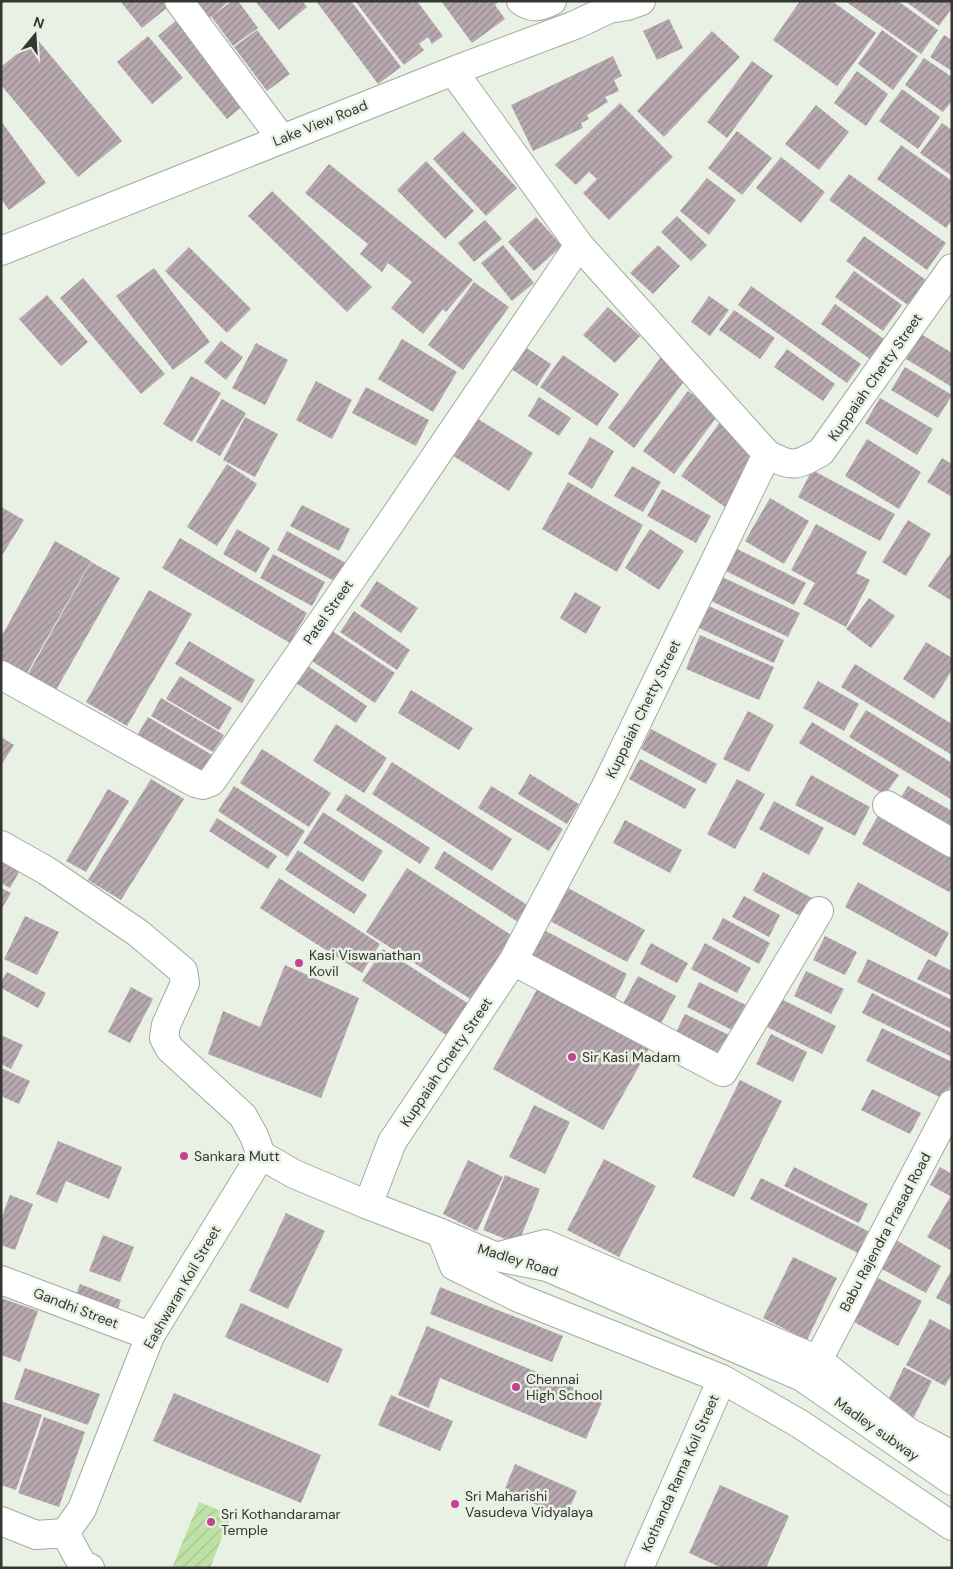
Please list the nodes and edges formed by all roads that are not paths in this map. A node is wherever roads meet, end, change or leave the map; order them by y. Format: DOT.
graph roads {
  1 [pos="179,1"];
  2 [pos="521,1"];
  3 [pos="552,1"];
  4 [pos="640,1"];
  5 [pos="606,5"];
  6 [pos="569,13"];
  7 [pos="453,70"];
  8 [pos="281,138"];
  9 [pos="578,244"];
  10 [pos="1,251"];
  11 [pos="952,268"];
  12 [pos="767,454"];
  13 [pos="1,675"];
  14 [pos="887,805"];
  15 [pos="952,843"];
  16 [pos="1,845"];
  17 [pos="818,911"];
  18 [pos="513,961"];
  19 [pos="952,1104"];
  20 [pos="261,1155"];
  21 [pos="368,1205"];
  22 [pos="441,1233"];
  23 [pos="1,1280"];
  24 [pos="150,1336"];
  25 [pos="810,1369"];
  26 [pos="722,1379"];
  27 [pos="952,1455"];
  28 [pos="952,1481"];
  29 [pos="952,1526"];
  30 [pos="3,1527"];
  31 [pos="65,1533"];
  32 [pos="90,1568"];
  33 [pos="639,1568"];
  1 -- 8 [label="street"];
  2 -- 3 [label="street"];
  4 -- 5 [label="street, Lake View Road"];
  5 -- 6 [label="street, Lake View Road"];
  6 -- 7 [label="street, Lake View Road"];
  7 -- 8 [label="street, Lake View Road"];
  7 -- 9 [label="street"];
  8 -- 10 [label="street, Lake View Road"];
  9 -- 12 [label="street"];
  9 -- 13 [label="street, Patel Street"];
  11 -- 12 [label="street, Kuppaiah Chetty Street"];
  12 -- 18 [label="street, Kuppaiah Chetty Street"];
  14 -- 15 [label="street"];
  16 -- 20 [label="street"];
  17 -- 18 [label="street"];
  18 -- 21 [label="street, Kuppaiah Chetty Street"];
  19 -- 25 [label="street, Babu Rajendra Prasad Road"];
  20 -- 21 [label="street, Madley Road"];
  20 -- 24 [label="street, Eashwaran Koil Street"];
  21 -- 22 [label="street, Madley Road"];
  22 -- 25 [label="street, Madley Road"];
  22 -- 26 [label="street"];
  23 -- 24 [label="street, Gandhi Street"];
  24 -- 31 [label="street, Eashwaran Koil Street"];
  25 -- 27 [label="street"];
  25 -- 28 [label="street, Madley subway"];
  26 -- 29 [label="street"];
  26 -- 33 [label="street, Kothanda Rama Koil Street"];
  30 -- 31 [label="street"];
  31 -- 32 [label="street"];
}
